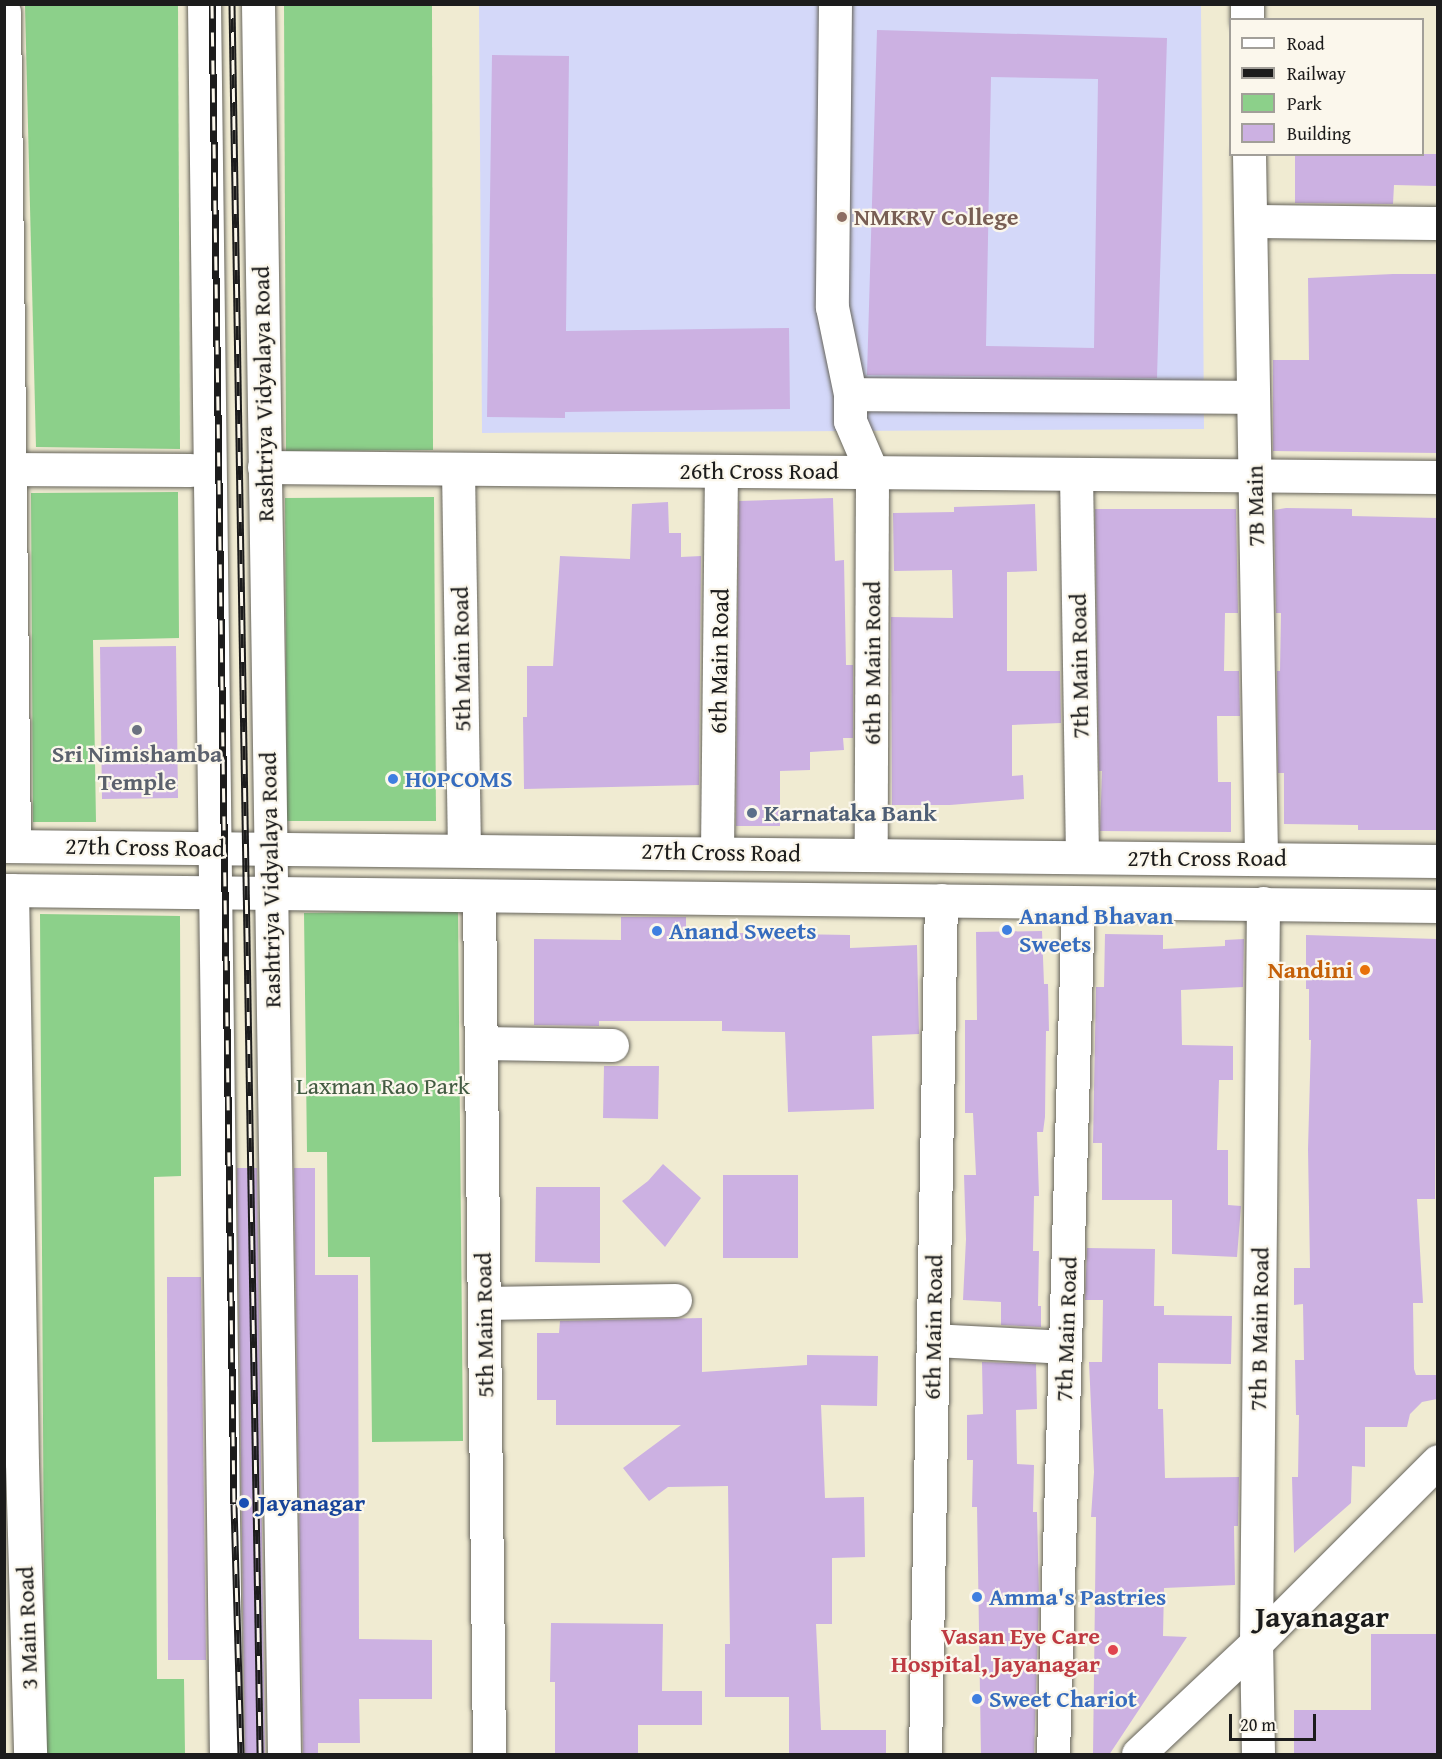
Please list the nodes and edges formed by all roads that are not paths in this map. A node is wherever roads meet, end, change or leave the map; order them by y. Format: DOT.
graph roads {
  1 [pos="204,4"];
  2 [pos="258,4"];
  3 [pos="835,4"];
  4 [pos="4,12"];
  5 [pos="1249,156"];
  6 [pos="5,214"];
  7 [pos="1251,221"];
  8 [pos="1437,223"];
  9 [pos="850,394"];
  10 [pos="1252,397"];
  11 [pos="264,467"];
  12 [pos="7,469"];
  13 [pos="458,469"];
  14 [pos="190,470"];
  15 [pos="721,471"];
  16 [pos="872,472"];
  17 [pos="1076,474"];
  18 [pos="1254,476"];
  19 [pos="1437,477"];
  20 [pos="9,652"];
  21 [pos="9,846"];
  22 [pos="214,847"];
  23 [pos="270,849"];
  24 [pos="464,850"];
  25 [pos="717,851"];
  26 [pos="871,853"];
  27 [pos="1082,857"];
  28 [pos="1261,857"];
  29 [pos="1437,861"];
  30 [pos="8,890"];
  31 [pos="215,893"];
  32 [pos="270,894"];
  33 [pos="479,896"];
  34 [pos="941,900"];
  35 [pos="1078,903"];
  36 [pos="1263,903"];
  37 [pos="1437,906"];
  38 [pos="481,1043"];
  39 [pos="612,1045"];
  40 [pos="12,1235"];
  41 [pos="675,1300"];
  42 [pos="484,1303"];
  43 [pos="933,1340"];
  44 [pos="1065,1347"];
  45 [pos="1437,1461"];
  46 [pos="13,1463"];
  47 [pos="1256,1642"];
  48 [pos="30,1755"];
  49 [pos="226,1755"];
  50 [pos="284,1755"];
  51 [pos="489,1755"];
  52 [pos="925,1755"];
  53 [pos="1053,1755"];
  54 [pos="1138,1755"];
  55 [pos="1258,1755"];
  1 -- 22 [label="street"];
  2 -- 11 [label="street, Rashtriya Vidyalaya Road"];
  3 -- 9 [label="street"];
  4 -- 6 [label="street"];
  5 -- 7 [label="street, 7B Main"];
  6 -- 12 [label="street"];
  7 -- 8 [label="street"];
  7 -- 10 [label="street, 7B Main"];
  9 -- 10 [label="street"];
  9 -- 16 [label="street"];
  10 -- 18 [label="street, 7B Main"];
  11 -- 13 [label="street, 26th Cross Road"];
  11 -- 23 [label="street, Rashtriya Vidyalaya Road"];
  12 -- 14 [label="street"];
  12 -- 20 [label="street"];
  13 -- 15 [label="street, 26th Cross Road"];
  13 -- 24 [label="street, 5th Main Road"];
  15 -- 16 [label="street, 26th Cross Road"];
  15 -- 25 [label="street, 6th Main Road"];
  16 -- 17 [label="street, 26th Cross Road"];
  16 -- 26 [label="street, 6th B Main Road"];
  17 -- 18 [label="street, 26th Cross Road"];
  17 -- 27 [label="street, 7th Main Road"];
  18 -- 19 [label="street, 26th Cross Road"];
  18 -- 28 [label="street, 7B Main"];
  20 -- 21 [label="street"];
  21 -- 22 [label="street, 27th Cross Road"];
  22 -- 23 [label="street, 27th Cross Road"];
  22 -- 31 [label="street"];
  23 -- 24 [label="street, 27th Cross Road"];
  23 -- 32 [label="street, Rashtriya Vidyalaya Road"];
  24 -- 25 [label="street, 27th Cross Road"];
  25 -- 26 [label="street, 27th Cross Road"];
  26 -- 27 [label="street, 27th Cross Road"];
  27 -- 28 [label="street, 27th Cross Road"];
  28 -- 29 [label="street, 27th Cross Road"];
  30 -- 31 [label="street, 27th Cross Road"];
  30 -- 40 [label="street, 3 Main Road"];
  31 -- 32 [label="street, 27th Cross Road"];
  31 -- 49 [label="street"];
  32 -- 33 [label="street, 27th Cross Road"];
  32 -- 50 [label="street, Rashtriya Vidyalaya Road"];
  33 -- 34 [label="street, 27th Cross Road"];
  33 -- 38 [label="street, 5th Main Road"];
  34 -- 35 [label="street, 27th Cross Road"];
  34 -- 43 [label="street, 6th Main Road"];
  35 -- 36 [label="street, 27th Cross Road"];
  35 -- 44 [label="street, 7th Main Road"];
  36 -- 37 [label="street, 27th Cross Road"];
  36 -- 47 [label="street, 7th B Main Road"];
  38 -- 39 [label="street"];
  38 -- 42 [label="street, 5th Main Road"];
  40 -- 46 [label="street, 3 Main Road"];
  41 -- 42 [label="street"];
  42 -- 51 [label="street, 5th Main Road"];
  43 -- 44 [label="street"];
  43 -- 52 [label="street, 6th Main Road"];
  44 -- 53 [label="street, 7th Main Road"];
  45 -- 47 [label="street"];
  46 -- 48 [label="street, 3 Main Road"];
  47 -- 54 [label="street"];
  47 -- 55 [label="street, 7th B Main Road"];
}
